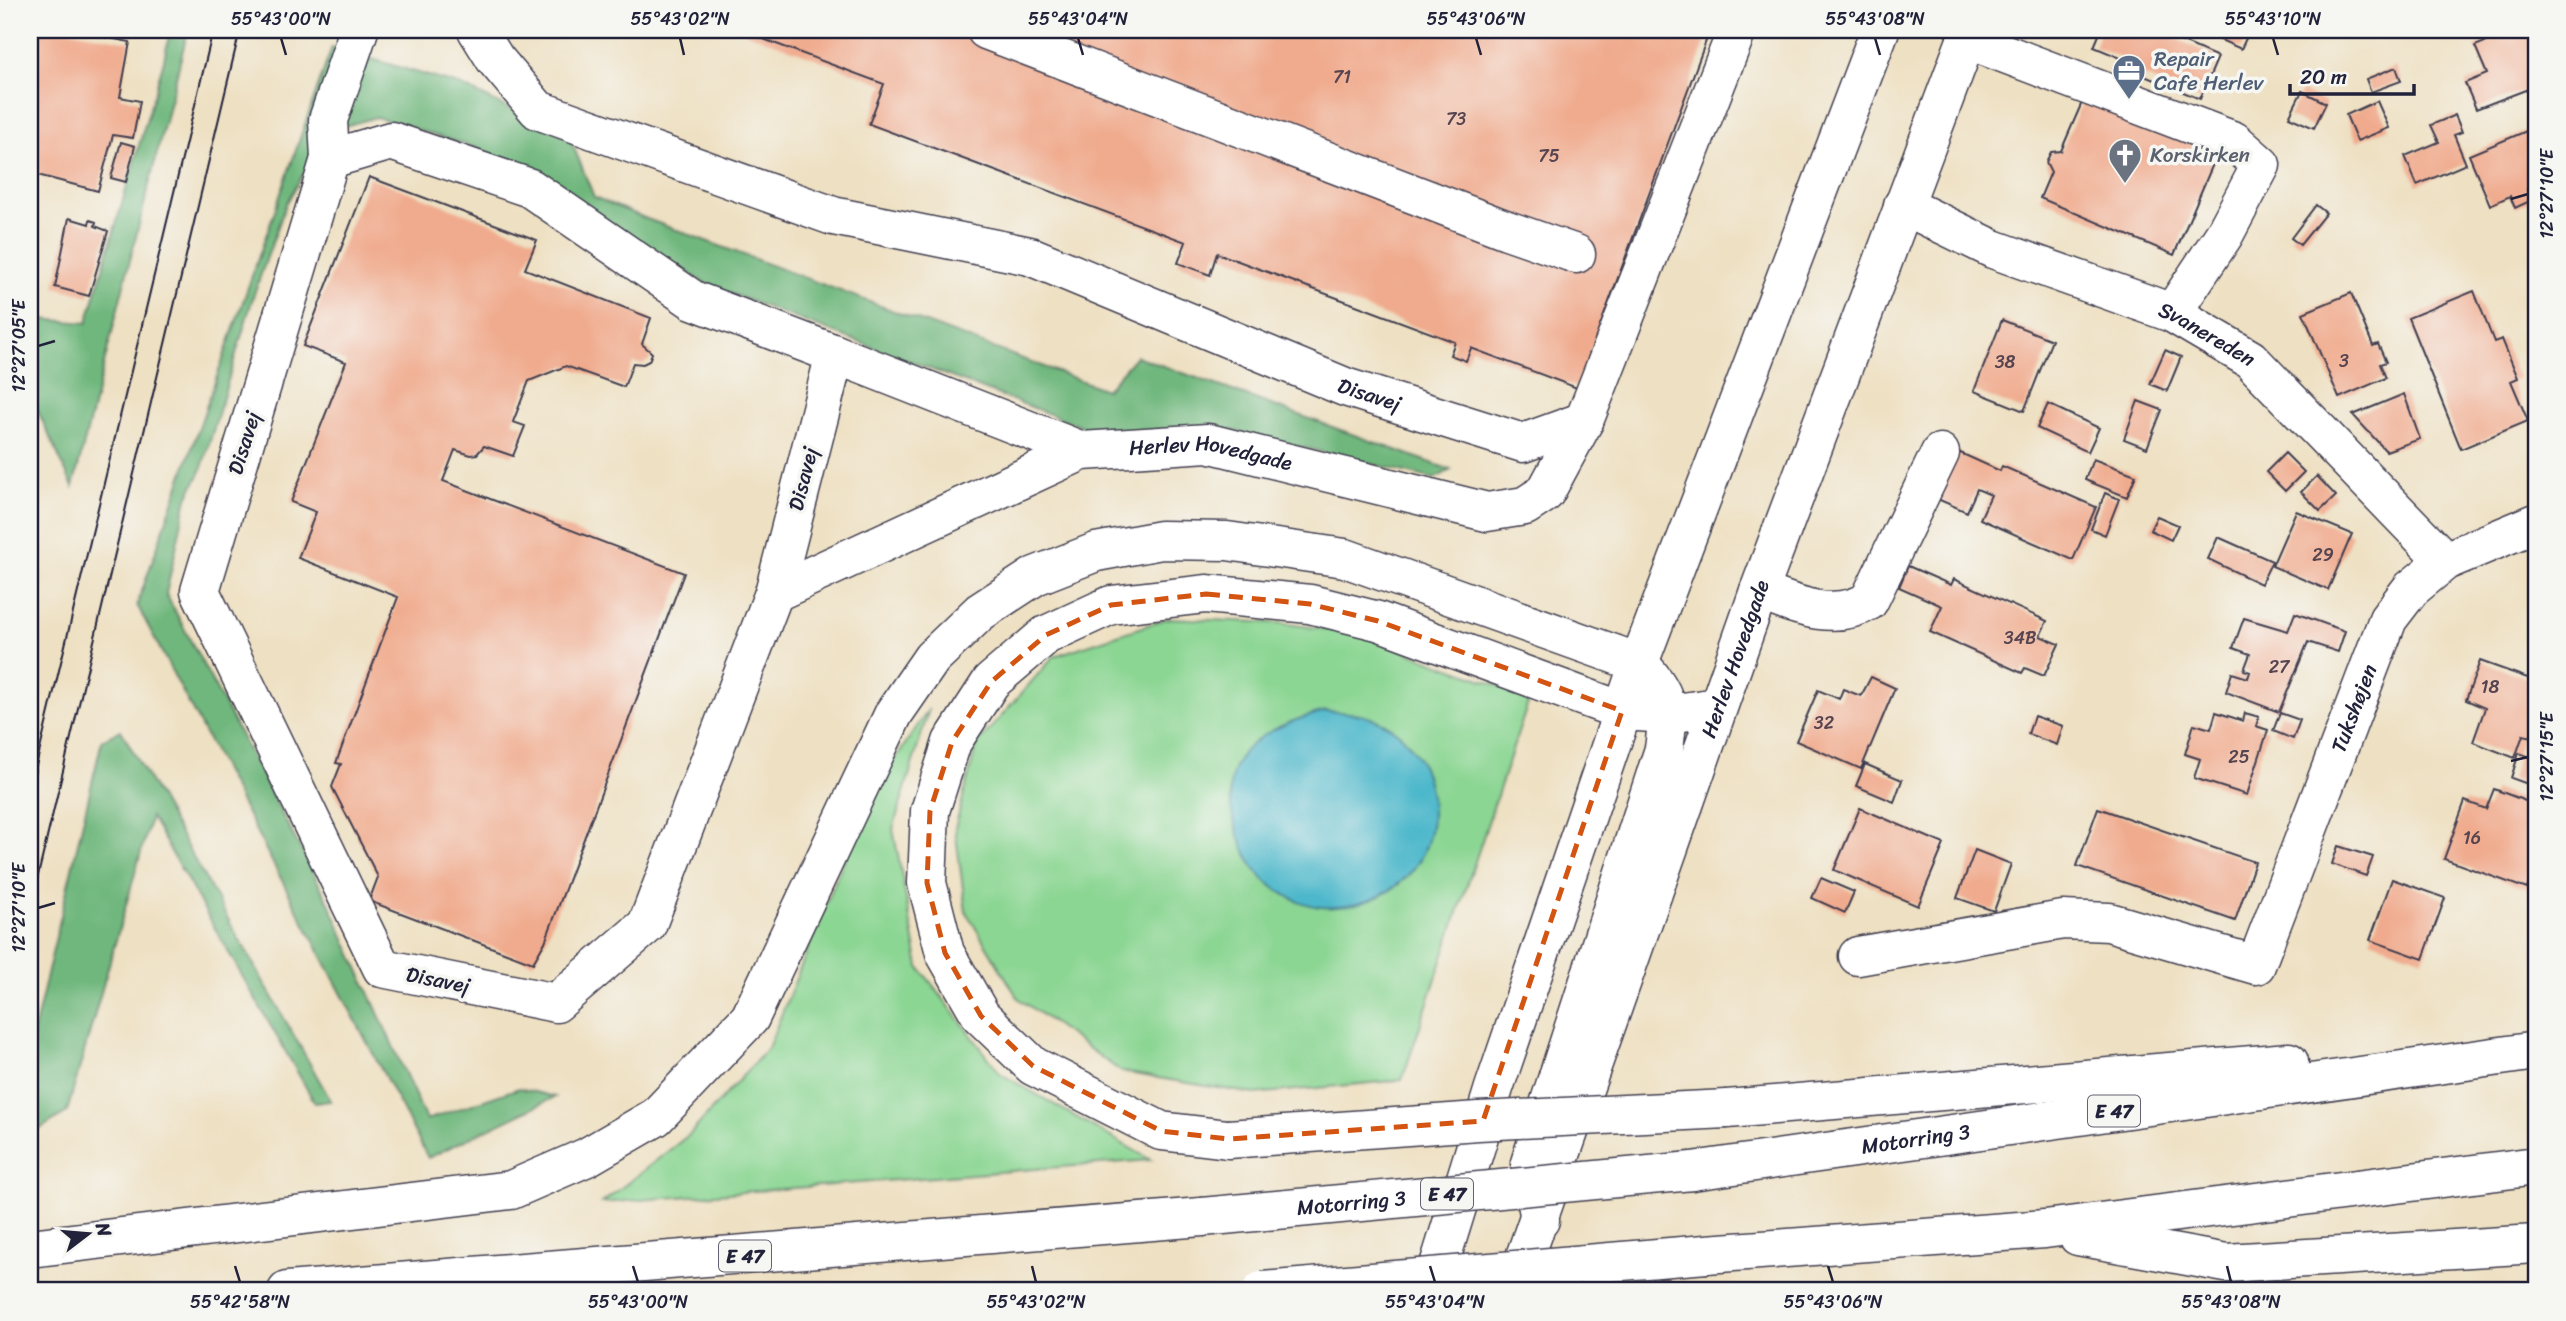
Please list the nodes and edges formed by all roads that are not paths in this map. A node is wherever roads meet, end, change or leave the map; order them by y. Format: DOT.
graph roads {
  1 [pos="359,30"];
  2 [pos="477,30"];
  3 [pos="986,30"];
  4 [pos="1737,30"];
  5 [pos="1880,30"];
  6 [pos="1968,35"];
  7 [pos="330,159"];
  8 [pos="1903,205"];
  9 [pos="1577,254"];
  10 [pos="2172,313"];
  11 [pos="835,354"];
  12 [pos="1584,421"];
  13 [pos="1082,451"];
  14 [pos="1941,453"];
  15 [pos="2536,523"];
  16 [pos="2445,561"];
  17 [pos="1759,591"];
  18 [pos="774,593"];
  19 [pos="1639,663"];
  20 [pos="1717,707"];
  21 [pos="1622,712"];
  22 [pos="1669,714"];
  23 [pos="1858,956"];
  24 [pos="2533,1051"];
  25 [pos="2536,1166"];
  26 [pos="1540,1220"];
  27 [pos="2045,1229"];
  28 [pos="2536,1244"];
  29 [pos="30,1248"];
  30 [pos="288,1291"];
  31 [pos="1262,1291"];
  32 [pos="1431,1291"];
  33 [pos="1513,1291"];
  1 -- 7 [label="main road, Disavej"];
  2 -- 12 [label="main road, Disavej"];
  3 -- 9 [label="main road"];
  4 -- 12 [label="main road, Herlev Hovedgade"];
  5 -- 19 [label="main road"];
  6 -- 8 [label="main road, Herlev Hovedgade"];
  6 -- 10 [label="main road"];
  7 -- 11 [label="main road"];
  7 -- 18 [label="main road, Disavej"];
  8 -- 10 [label="main road, Svanereden"];
  8 -- 17 [label="main road, Herlev Hovedgade"];
  10 -- 16 [label="main road, Svanereden"];
  11 -- 13 [label="main road"];
  11 -- 18 [label="main road, Disavej"];
  12 -- 13 [label="main road, Herlev Hovedgade"];
  13 -- 18 [label="main road, Herlev Hovedgade"];
  14 -- 17 [label="main road"];
  15 -- 16 [label="main road, Tukshøjen"];
  16 -- 23 [label="main road, Tukshøjen"];
  17 -- 20 [label="main road, Herlev Hovedgade"];
  19 -- 21 [label="main road"];
  19 -- 22 [label="main road"];
  19 -- 29 [label="main road"];
  20 -- 22 [label="main road"];
  20 -- 26 [label="main road, Herlev Hovedgade"];
  21 -- 22 [label="main road"];
  21 -- 24 [label="main road, bridge"];
  21 -- 32 [label="main road"];
  22 -- 26 [label="main road"];
  24 -- 30 [label="main road, Motorring 3 / E 47, bridge"];
  25 -- 27 [label="main road"];
  26 -- 33 [label="main road, Herlev Hovedgade"];
  27 -- 28 [label="main road"];
  27 -- 31 [label="main road, bridge"];
}
